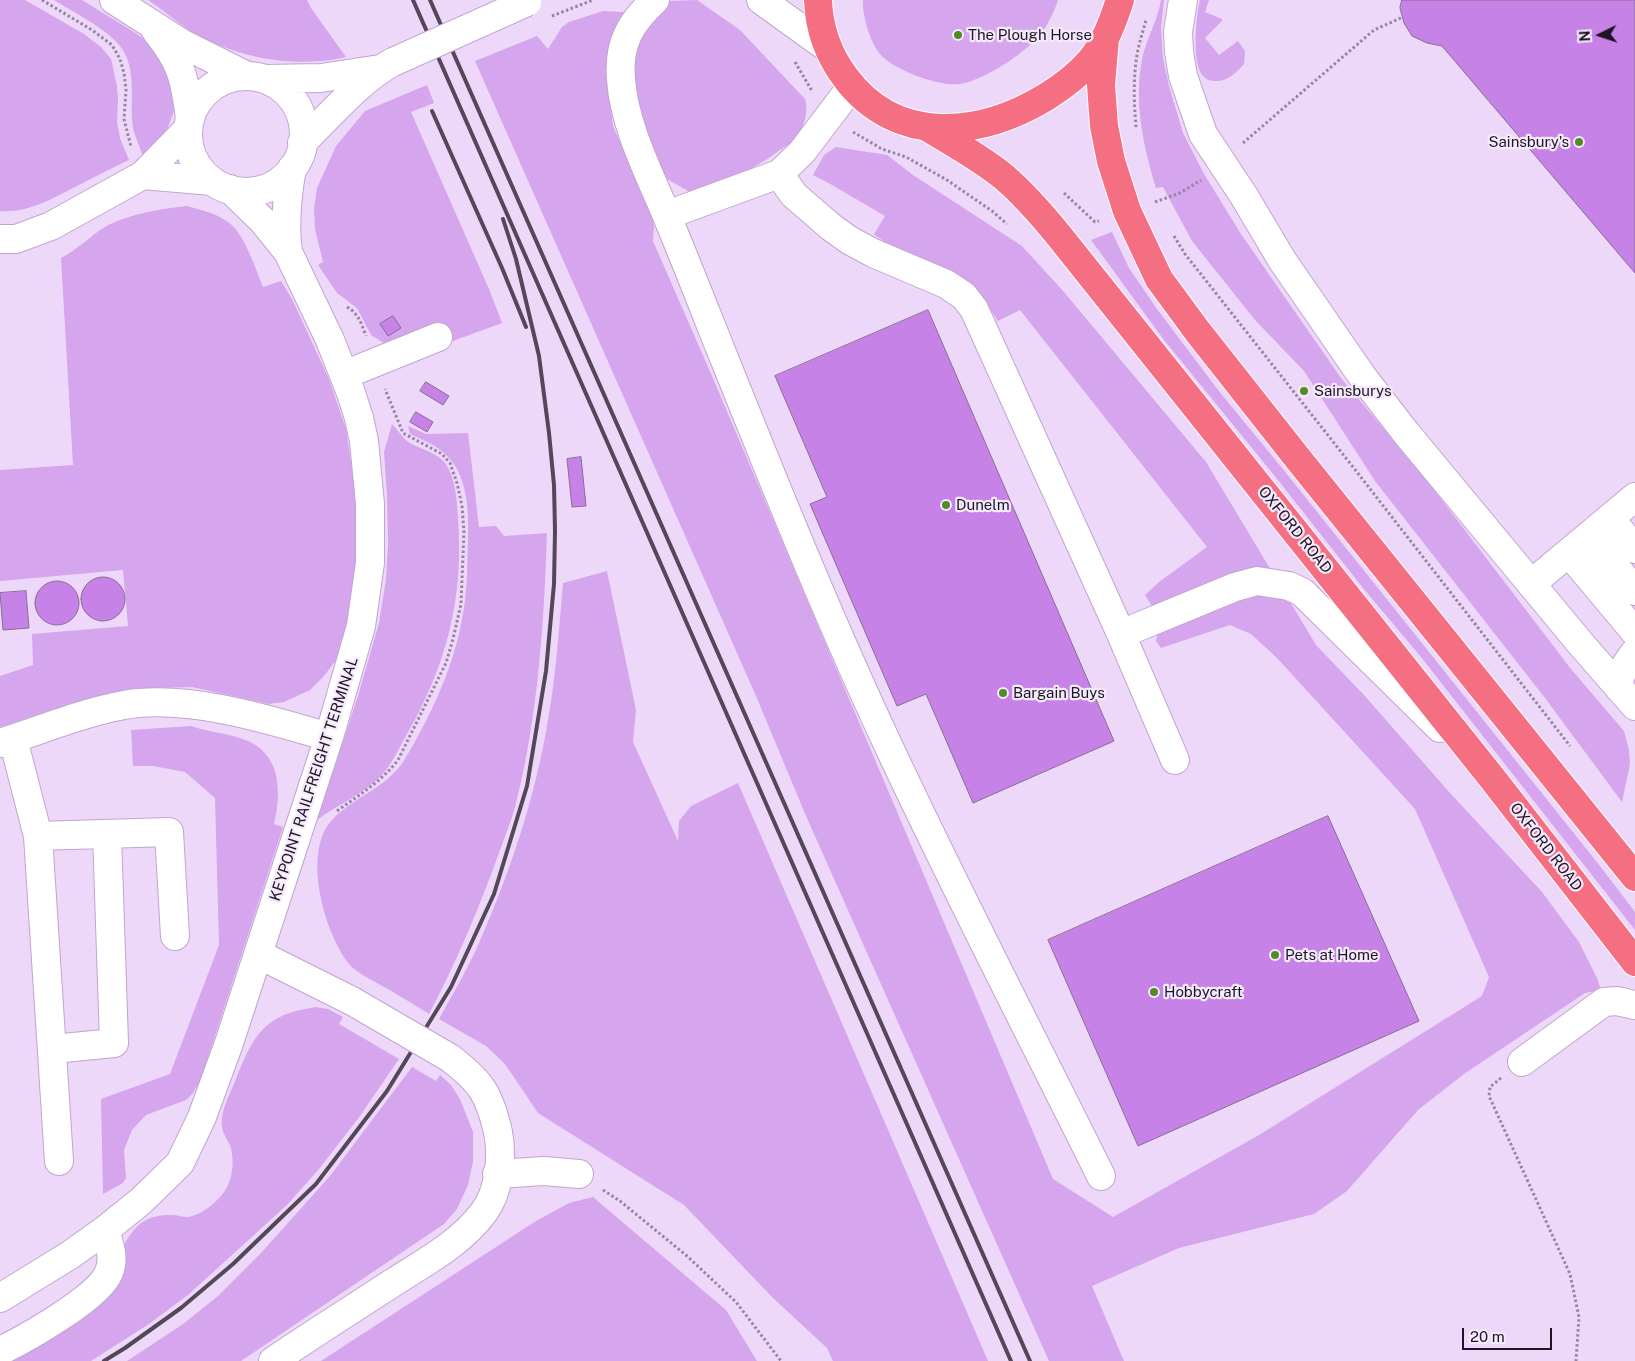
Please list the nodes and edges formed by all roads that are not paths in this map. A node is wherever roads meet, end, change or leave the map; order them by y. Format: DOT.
graph roads {
  1 [pos="114,0"];
  2 [pos="655,0"];
  3 [pos="760,0"];
  4 [pos="818,0"];
  5 [pos="1120,0"];
  6 [pos="1183,0"];
  7 [pos="535,7"];
  8 [pos="147,20"];
  9 [pos="1105,38"];
  10 [pos="828,50"];
  11 [pos="388,65"];
  12 [pos="255,77"];
  13 [pos="852,86"];
  14 [pos="189,124"];
  15 [pos="926,126"];
  16 [pos="302,143"];
  17 [pos="292,168"];
  18 [pos="779,174"];
  19 [pos="143,175"];
  20 [pos="221,185"];
  21 [pos="667,215"];
  22 [pos="0,239"];
  23 [pos="288,252"];
  24 [pos="438,337"];
  25 [pos="344,375"];
  26 [pos="1634,499"];
  27 [pos="1600,526"];
  28 [pos="1635,550"];
  29 [pos="1568,553"];
  30 [pos="1531,584"];
  31 [pos="1635,591"];
  32 [pos="1635,632"];
  33 [pos="1121,634"];
  34 [pos="1635,652"];
  35 [pos="1627,697"];
  36 [pos="330,736"];
  37 [pos="6,741"];
  38 [pos="1174,760"];
  39 [pos="1492,778"];
  40 [pos="106,834"];
  41 [pos="38,836"];
  42 [pos="1635,878"];
  43 [pos="175,936"];
  44 [pos="258,954"];
  45 [pos="1635,962"];
  46 [pos="1635,1005"];
  47 [pos="53,1049"];
  48 [pos="1522,1062"];
  49 [pos="59,1161"];
  50 [pos="497,1174"];
  51 [pos="579,1174"];
  52 [pos="1100,1176"];
  53 [pos="105,1230"];
  54 [pos="0,1298"];
  55 [pos="0,1351"];
  56 [pos="273,1361"];
  1 -- 8 [label="street"];
  2 -- 21 [label="street"];
  3 -- 10 [label="street"];
  4 -- 10 [label="highway"];
  5 -- 9 [label="highway"];
  6 -- 30 [label="street"];
  7 -- 11 [label="street, bridge"];
  8 -- 12 [label="street"];
  8 -- 14 [label="street"];
  9 -- 15 [label="highway"];
  9 -- 42 [label="highway"];
  10 -- 13 [label="highway"];
  11 -- 12 [label="street"];
  11 -- 16 [label="street"];
  12 -- 14 [label="street"];
  12 -- 16 [label="street"];
  13 -- 15 [label="highway"];
  13 -- 18 [label="street"];
  14 -- 19 [label="street"];
  14 -- 20 [label="street"];
  15 -- 39 [label="highway, OXFORD ROAD"];
  16 -- 17 [label="street"];
  17 -- 20 [label="street"];
  17 -- 23 [label="street, KEYPOINT RAILFREIGHT TERMINAL"];
  18 -- 21 [label="street"];
  18 -- 33 [label="street"];
  19 -- 20 [label="street"];
  19 -- 22 [label="street"];
  20 -- 23 [label="street, KEYPOINT RAILFREIGHT TERMINAL"];
  21 -- 52 [label="street"];
  23 -- 25 [label="street, KEYPOINT RAILFREIGHT TERMINAL"];
  24 -- 25 [label="street"];
  25 -- 36 [label="street, KEYPOINT RAILFREIGHT TERMINAL"];
  26 -- 27 [label="street"];
  27 -- 28 [label="street"];
  27 -- 29 [label="street"];
  27 -- 31 [label="street"];
  29 -- 30 [label="street"];
  29 -- 32 [label="street"];
  30 -- 35 [label="street"];
  33 -- 38 [label="street"];
  33 -- 39 [label="street"];
  34 -- 35 [label="street"];
  36 -- 37 [label="street"];
  36 -- 44 [label="street, KEYPOINT RAILFREIGHT TERMINAL"];
  37 -- 41 [label="street"];
  39 -- 45 [label="highway, OXFORD ROAD"];
  40 -- 41 [label="street"];
  40 -- 43 [label="street"];
  40 -- 47 [label="street"];
  41 -- 47 [label="street"];
  44 -- 50 [label="street, bridge"];
  44 -- 53 [label="street, KEYPOINT RAILFREIGHT TERMINAL"];
  46 -- 48 [label="street"];
  47 -- 49 [label="street"];
  50 -- 51 [label="street"];
  50 -- 56 [label="street"];
  53 -- 54 [label="street, KEYPOINT RAILFREIGHT TERMINAL"];
  53 -- 55 [label="street"];
}
